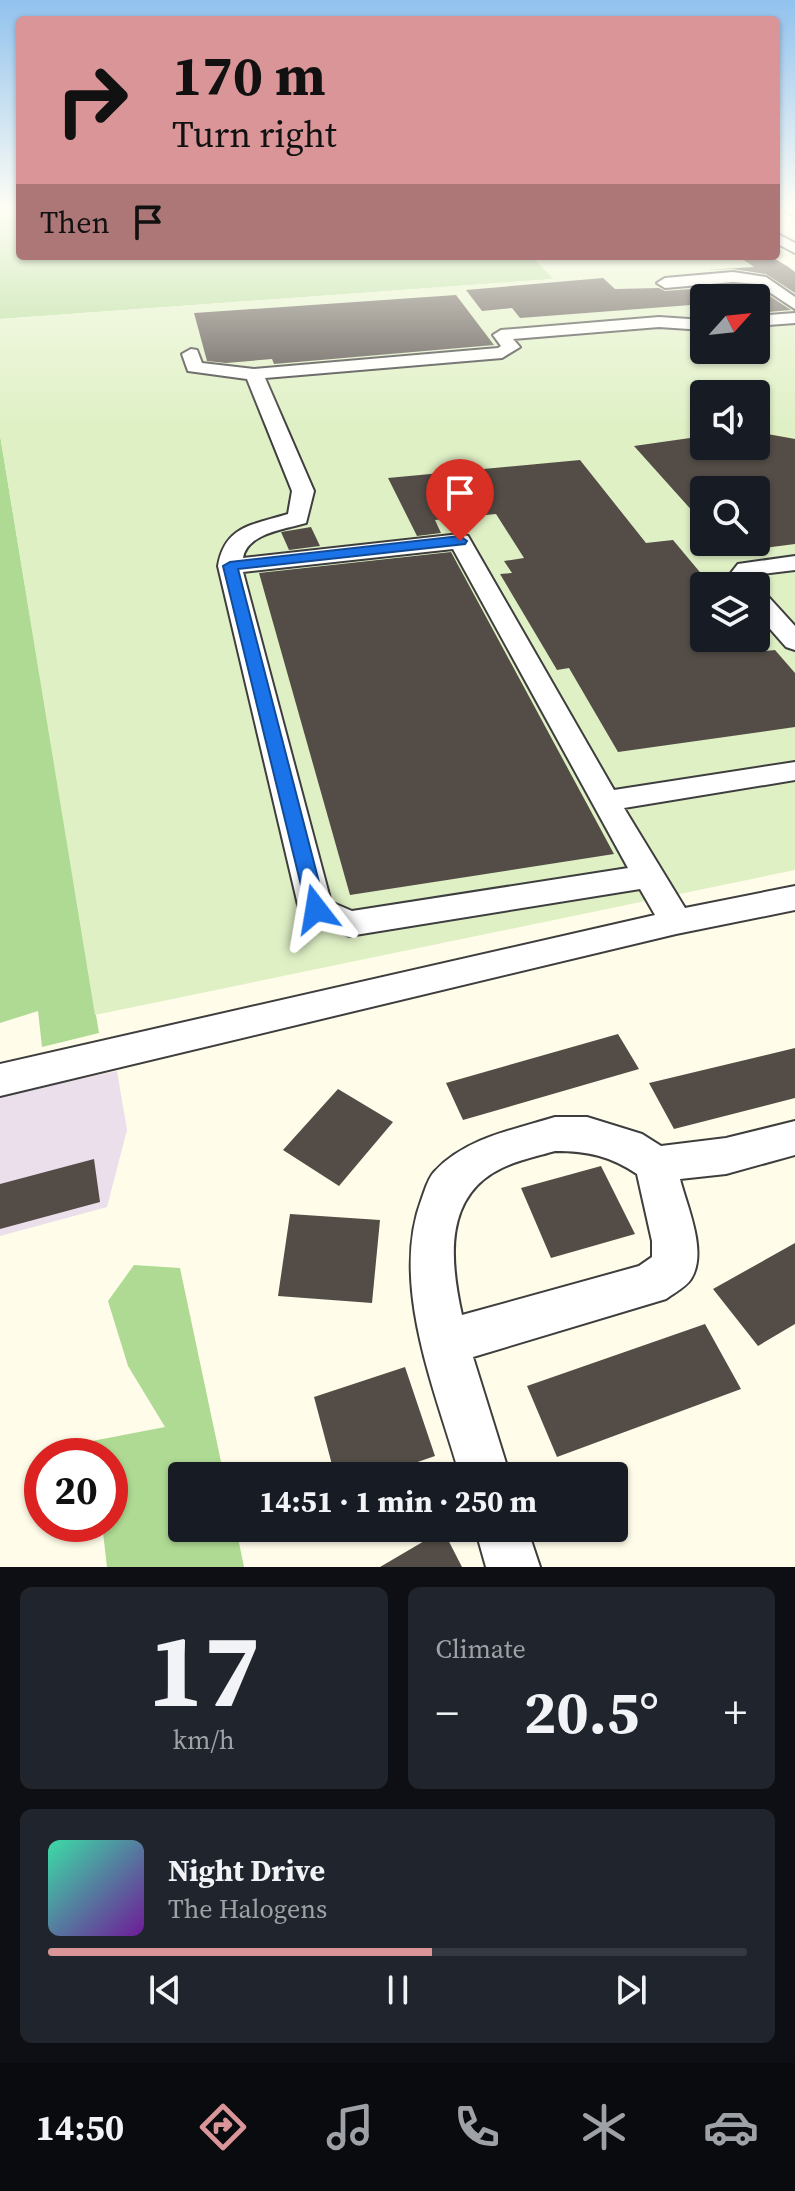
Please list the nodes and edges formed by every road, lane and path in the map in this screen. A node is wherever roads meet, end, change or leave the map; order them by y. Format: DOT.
graph roads {
  1 [pos="686,281"];
  2 [pos="763,281"];
  3 [pos="665,283"];
  4 [pos="795,304"];
  5 [pos="795,318"];
  6 [pos="770,320"];
  7 [pos="690,324"];
  8 [pos="191,354"];
  9 [pos="254,374"];
  10 [pos="795,563"];
  11 [pos="230,566"];
  12 [pos="744,572"];
  13 [pos="770,614"];
  14 [pos="795,642"];
  15 [pos="795,771"];
  16 [pos="605,801"];
  17 [pos="648,876"];
  18 [pos="795,898"];
  19 [pos="676,922"];
  20 [pos="0,1080"];
  21 [pos="795,1138"];
  22 [pos="655,1164"];
  23 [pos="445,1342"];
  24 [pos="481,1462"];
  25 [pos="505,1542"];
  26 [pos="513,1567"];
  1 -- 3 [label="street"];
  2 -- 4 [label="street"];
  5 -- 6 [label="street"];
  7 -- 9 [label="street"];
  8 -- 9 [label="street"];
  9 -- 11 [label="street"];
  10 -- 12 [label="street"];
  11 -- 16 [label="street"];
  11 -- 17 [label="street"];
  13 -- 14 [label="street"];
  15 -- 16 [label="street"];
  16 -- 17 [label="street"];
  17 -- 19 [label="street"];
  18 -- 19 [label="street"];
  19 -- 20 [label="street"];
  21 -- 22 [label="street"];
  22 -- 23 [label="street"];
  22 -- 23 [label="street"];
  23 -- 24 [label="street"];
  25 -- 26 [label="street"];
}
